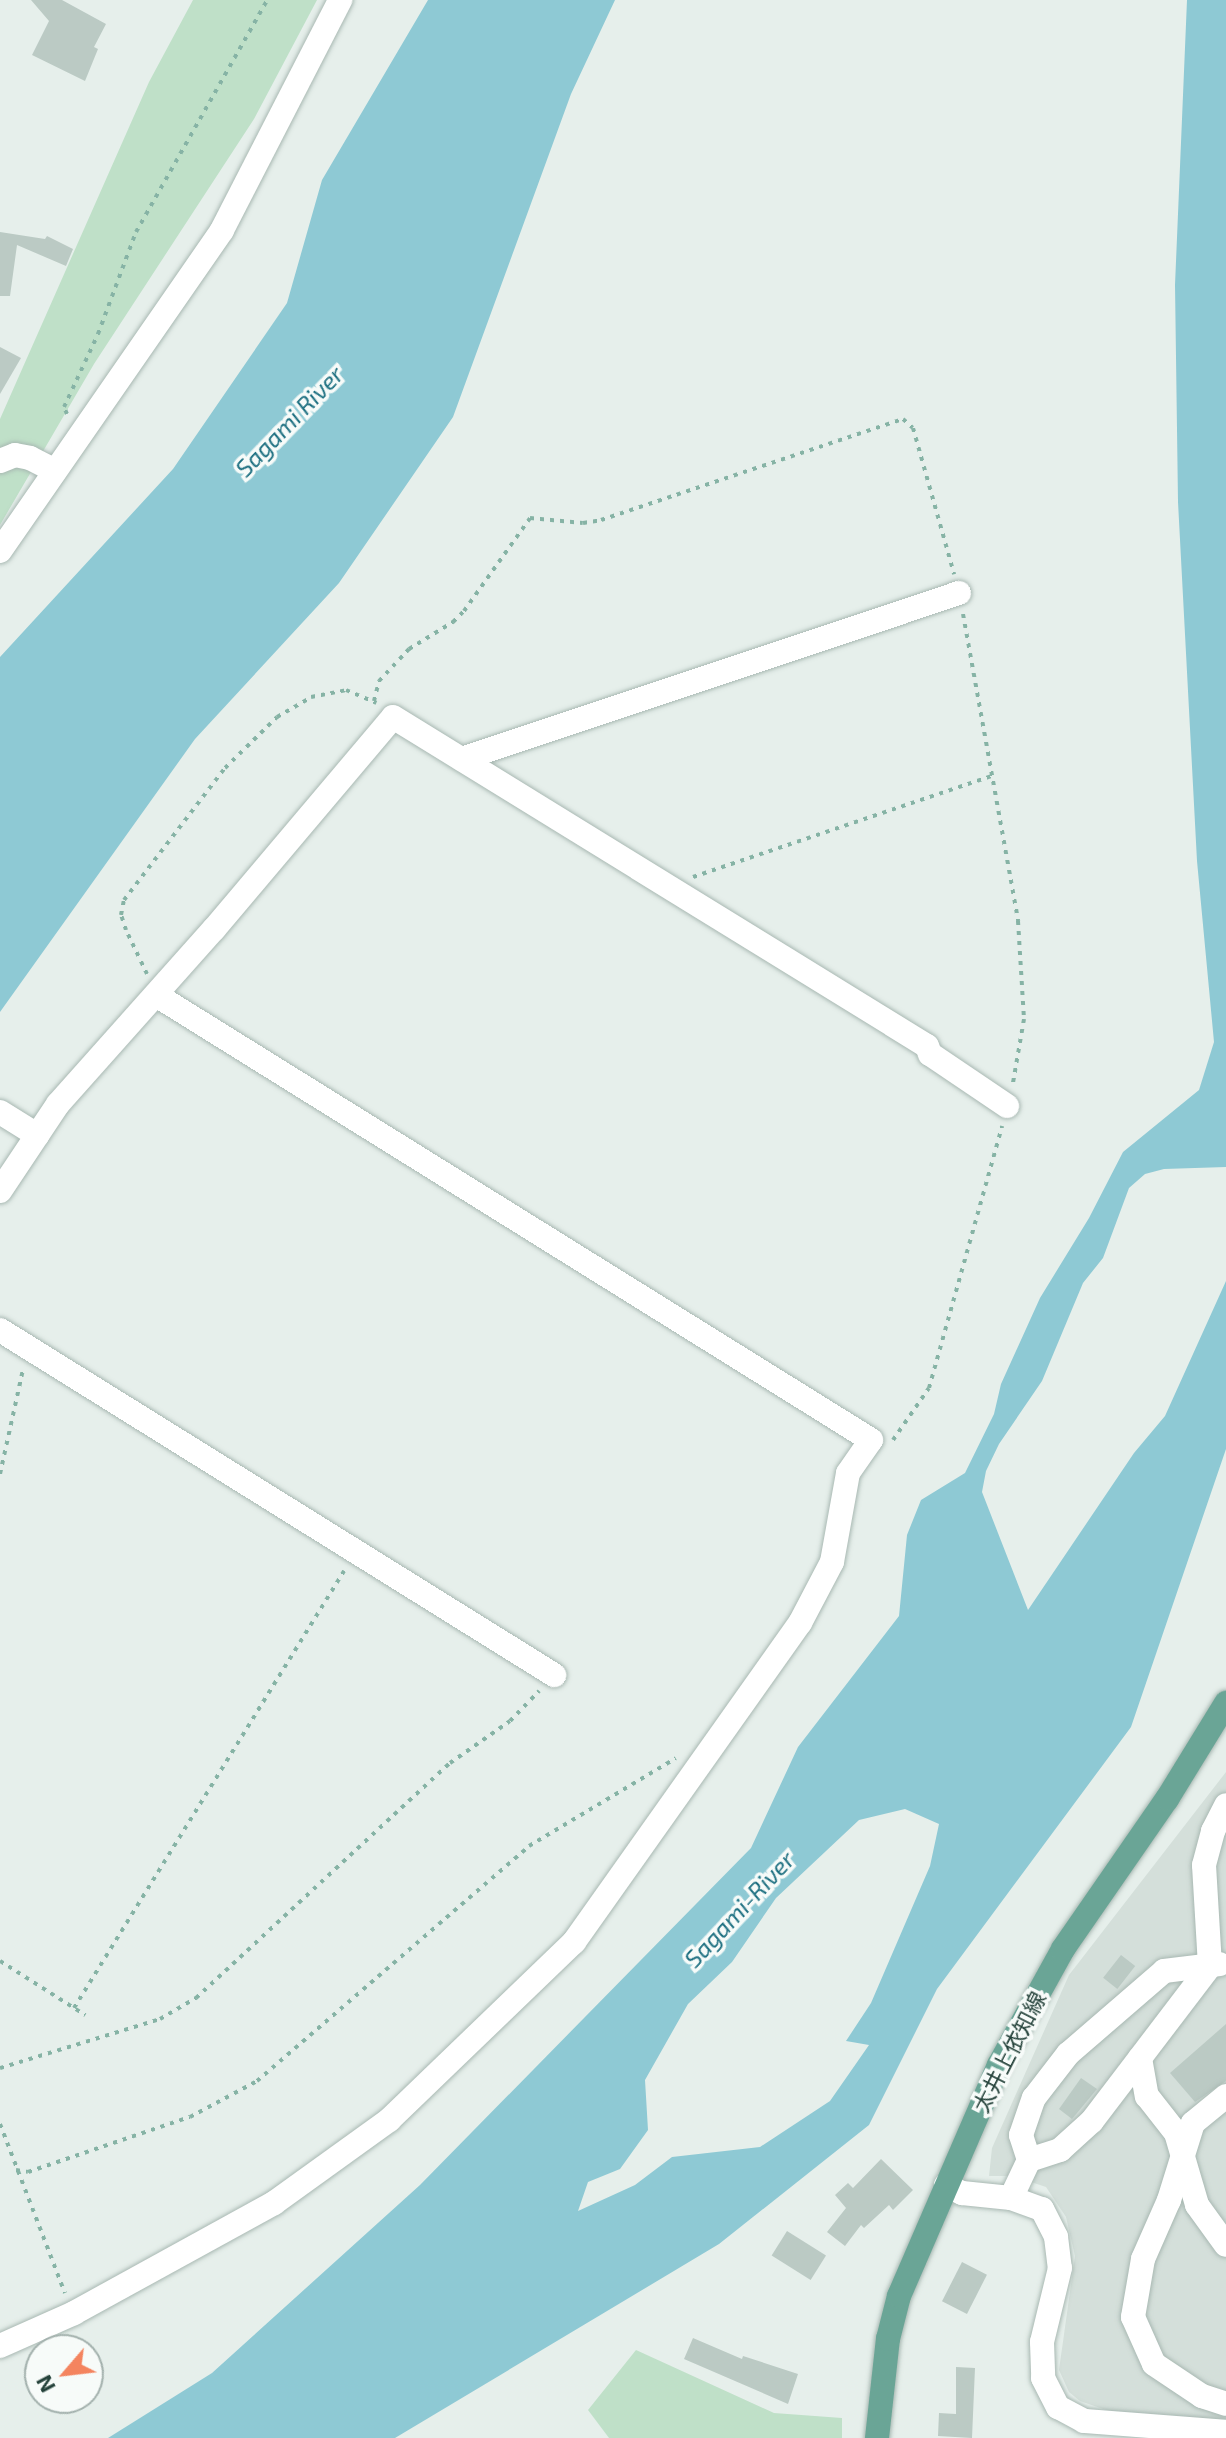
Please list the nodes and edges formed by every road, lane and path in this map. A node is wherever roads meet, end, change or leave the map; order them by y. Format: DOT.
graph roads {
  1 [pos="267,0"];
  2 [pos="340,0"];
  3 [pos="77,439"];
  4 [pos="0,461"];
  5 [pos="55,471"];
  6 [pos="0,551"];
  7 [pos="959,593"];
  8 [pos="374,701"];
  9 [pos="393,717"];
  10 [pos="462,759"];
  11 [pos="994,775"];
  12 [pos="667,886"];
  13 [pos="156,995"];
  14 [pos="1007,1106"];
  15 [pos="19,1124"];
  16 [pos="0,1191"];
  17 [pos="0,1330"];
  18 [pos="28,1347"];
  19 [pos="891,1442"];
  20 [pos="0,1474"];
  21 [pos="356,1552"];
  22 [pos="554,1675"];
  23 [pos="1226,1703"];
  24 [pos="684,1753"];
  25 [pos="1226,1805"];
  26 [pos="0,1961"];
  27 [pos="1218,1965"];
  28 [pos="74,2008"];
  29 [pos="85,2015"];
  30 [pos="1140,2058"];
  31 [pos="0,2068"];
  32 [pos="1226,2096"];
  33 [pos="0,2124"];
  34 [pos="1183,2153"];
  35 [pos="1029,2160"];
  36 [pos="16,2170"];
  37 [pos="946,2185"];
  38 [pos="1011,2198"];
  39 [pos="1226,2245"];
  40 [pos="74,2313"];
  41 [pos="0,2346"];
  42 [pos="1226,2404"];
  43 [pos="1226,2432"];
  44 [pos="877,2438"];
  1 -- 3 [label="path"];
  2 -- 3 [label="street"];
  3 -- 5 [label="street"];
  4 -- 5 [label="street"];
  5 -- 6 [label="street"];
  7 -- 8 [label="path"];
  7 -- 10 [label="street"];
  7 -- 11 [label="path"];
  8 -- 9 [label="path"];
  8 -- 13 [label="path"];
  9 -- 10 [label="street"];
  9 -- 13 [label="street"];
  10 -- 12 [label="street"];
  11 -- 12 [label="path"];
  11 -- 14 [label="path"];
  12 -- 14 [label="street"];
  13 -- 15 [label="street"];
  13 -- 40 [label="street"];
  14 -- 19 [label="path"];
  15 -- 16 [label="street"];
  17 -- 18 [label="street"];
  18 -- 20 [label="path"];
  18 -- 21 [label="street"];
  21 -- 22 [label="street"];
  21 -- 28 [label="path"];
  22 -- 31 [label="path"];
  23 -- 37 [label="main road, 太井上依知線"];
  24 -- 36 [label="path"];
  25 -- 27 [label="street"];
  26 -- 28 [label="path"];
  27 -- 30 [label="street"];
  27 -- 35 [label="street"];
  28 -- 29 [label="path"];
  30 -- 34 [label="street"];
  30 -- 35 [label="street"];
  32 -- 34 [label="street"];
  33 -- 36 [label="path"];
  34 -- 39 [label="street"];
  34 -- 42 [label="street"];
  35 -- 38 [label="street"];
  36 -- 40 [label="path"];
  37 -- 38 [label="street"];
  37 -- 44 [label="main road, 太井上依知線"];
  38 -- 43 [label="street"];
  40 -- 41 [label="street"];
}
